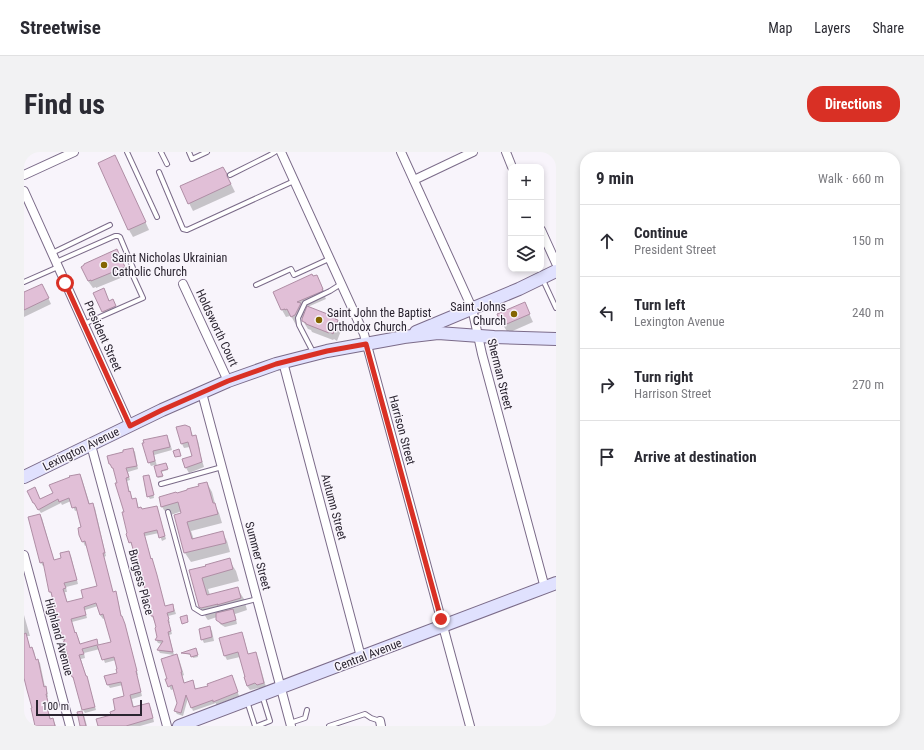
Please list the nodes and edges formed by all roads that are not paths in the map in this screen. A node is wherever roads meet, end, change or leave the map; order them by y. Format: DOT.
graph roads {
  1 [pos="74,152"];
  2 [pos="127,152"];
  3 [pos="162,152"];
  4 [pos="189,152"];
  5 [pos="207,152"];
  6 [pos="275,152"];
  7 [pos="281,152"];
  8 [pos="401,152"];
  9 [pos="473,152"];
  10 [pos="506,152"];
  11 [pos="168,164"];
  12 [pos="511,164"];
  13 [pos="159,172"];
  14 [pos="24,174"];
  15 [pos="230,175"];
  16 [pos="414,180"];
  17 [pos="294,181"];
  18 [pos="24,191"];
  19 [pos="157,217"];
  20 [pos="110,226"];
  21 [pos="544,236"];
  22 [pos="52,253"];
  23 [pos="330,258"];
  24 [pos="556,263"];
  25 [pos="57,264"];
  26 [pos="556,271"];
  27 [pos="542,278"];
  28 [pos="24,282"];
  29 [pos="183,284"];
  30 [pos="341,284"];
  31 [pos="256,285"];
  32 [pos="472,308"];
  33 [pos="556,308"];
  34 [pos="84,324"];
  35 [pos="479,336"];
  36 [pos="404,337"];
  37 [pos="556,339"];
  38 [pos="366,344"];
  39 [pos="314,354"];
  40 [pos="283,362"];
  41 [pos="228,381"];
  42 [pos="202,392"];
  43 [pos="130,426"];
  44 [pos="91,444"];
  45 [pos="222,467"];
  46 [pos="24,477"];
  47 [pos="161,484"];
  48 [pos="168,512"];
  49 [pos="24,555"];
  50 [pos="550,586"];
  51 [pos="257,599"];
  52 [pos="443,626"];
  53 [pos="361,657"];
  54 [pos="281,687"];
  55 [pos="262,695"];
  56 [pos="247,700"];
  57 [pos="307,710"];
  58 [pos="291,724"];
  59 [pos="380,724"];
  60 [pos="70,726"];
  61 [pos="167,726"];
  62 [pos="179,726"];
  63 [pos="256,726"];
  64 [pos="329,726"];
  65 [pos="470,726"];
  1 -- 14 [label="street"];
  2 -- 19 [label="lane"];
  3 -- 11 [label="lane"];
  4 -- 5 [label="lane"];
  6 -- 15 [label="lane"];
  7 -- 17 [label="street, Harrison Street"];
  8 -- 16 [label="street, Sherman Street"];
  9 -- 16 [label="street"];
  10 -- 12 [label="street"];
  13 -- 17 [label="lane"];
  16 -- 32 [label="street, Sherman Street"];
  17 -- 23 [label="street, Harrison Street"];
  18 -- 22 [label="street, President Street"];
  20 -- 22 [label="lane"];
  21 -- 24 [label="street"];
  22 -- 25 [label="street, President Street"];
  23 -- 30 [label="street, Harrison Street"];
  23 -- 31 [label="lane"];
  25 -- 28 [label="lane"];
  25 -- 34 [label="street, President Street"];
  25 -- 34 [label="lane"];
  26 -- 27 [label="main road"];
  27 -- 32 [label="main road"];
  27 -- 33 [label="lane"];
  29 -- 41 [label="street, Holdsworth Court"];
  30 -- 38 [label="street, Harrison Street"];
  30 -- 39 [label="lane"];
  32 -- 35 [label="street, Sherman Street"];
  32 -- 36 [label="main road"];
  34 -- 43 [label="street, President Street"];
  35 -- 36 [label="main road, Lexington Avenue"];
  35 -- 37 [label="main road, Lexington Avenue"];
  35 -- 50 [label="street, Sherman Street"];
  36 -- 38 [label="main road, Lexington Avenue"];
  38 -- 39 [label="main road, Lexington Avenue"];
  38 -- 52 [label="street, Harrison Street"];
  39 -- 40 [label="main road, Lexington Avenue"];
  40 -- 41 [label="main road, Lexington Avenue"];
  40 -- 53 [label="street, Autumn Street"];
  41 -- 42 [label="main road, Lexington Avenue"];
  42 -- 43 [label="main road, Lexington Avenue"];
  42 -- 45 [label="street, Summer Street"];
  43 -- 44 [label="main road, Lexington Avenue"];
  44 -- 46 [label="main road, Lexington Avenue"];
  44 -- 61 [label="street, Burgess Place"];
  45 -- 47 [label="lane"];
  45 -- 51 [label="street, Summer Street"];
  48 -- 51 [label="lane"];
  49 -- 60 [label="street, Highland Avenue"];
  50 -- 52 [label="main road, Central Avenue"];
  51 -- 54 [label="street, Summer Street"];
  52 -- 53 [label="main road, Central Avenue"];
  52 -- 65 [label="street, Harrison Street"];
  53 -- 54 [label="main road, Central Avenue"];
  54 -- 55 [label="main road, Central Avenue"];
  54 -- 58 [label="street, Summer Street"];
  55 -- 56 [label="main road, Central Avenue"];
  55 -- 63 [label="lane"];
  56 -- 62 [label="main road, Central Avenue"];
  56 -- 63 [label="lane"];
  57 -- 58 [label="lane"];
  59 -- 64 [label="lane"];
}
